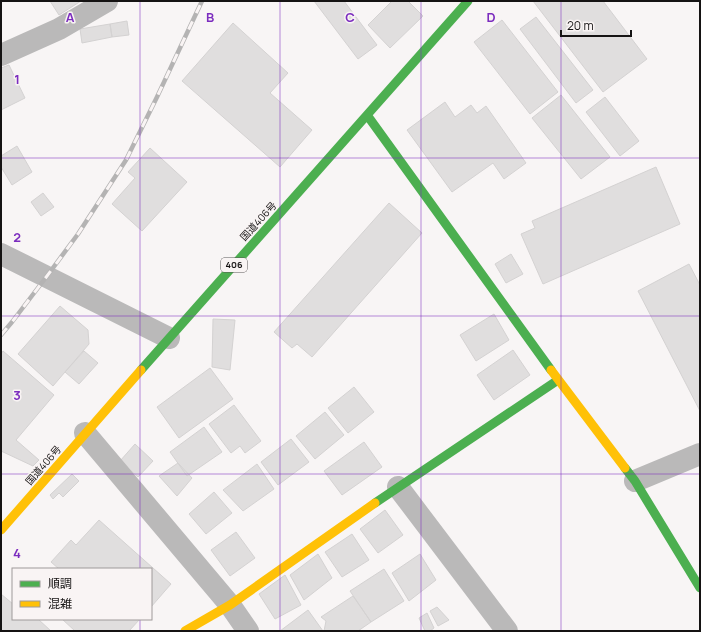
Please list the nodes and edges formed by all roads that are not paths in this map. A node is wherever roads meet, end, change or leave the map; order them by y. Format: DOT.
graph roads {
  1 [pos="107,1"];
  2 [pos="468,1"];
  3 [pos="1,55"];
  4 [pos="367,115"];
  5 [pos="1,254"];
  6 [pos="169,338"];
  7 [pos="558,380"];
  8 [pos="85,433"];
  9 [pos="700,454"];
  10 [pos="635,482"];
  11 [pos="398,488"];
  12 [pos="1,530"];
  13 [pos="700,588"];
  14 [pos="230,605"];
  15 [pos="185,631"];
  16 [pos="248,631"];
  17 [pos="506,631"];
  1 -- 3 [label="street"];
  2 -- 4 [label="main road, 国道406号 / 406"];
  4 -- 6 [label="main road, 国道406号 / 406"];
  4 -- 7 [label="main road"];
  5 -- 6 [label="street"];
  6 -- 8 [label="main road, 国道406号 / 406"];
  7 -- 10 [label="main road"];
  7 -- 11 [label="main road"];
  8 -- 12 [label="main road, 国道406号 / 406"];
  8 -- 14 [label="street"];
  9 -- 10 [label="street"];
  10 -- 13 [label="main road"];
  11 -- 14 [label="main road"];
  11 -- 17 [label="street"];
  14 -- 15 [label="main road"];
  14 -- 16 [label="street"];
}
